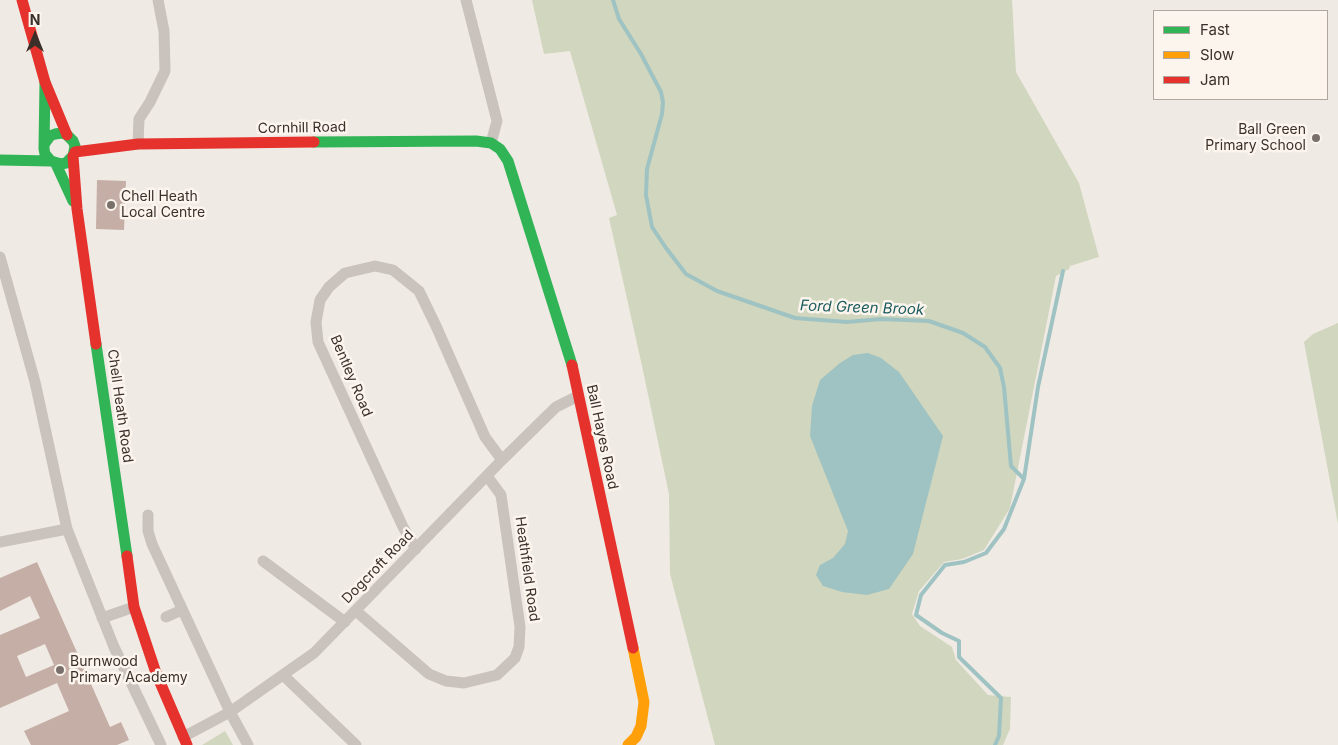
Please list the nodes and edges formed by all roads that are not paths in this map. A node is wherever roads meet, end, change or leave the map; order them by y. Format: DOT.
graph roads {
  1 [pos="22,0"];
  2 [pos="158,0"];
  3 [pos="466,0"];
  4 [pos="45,82"];
  5 [pos="491,143"];
  6 [pos="138,144"];
  7 [pos="72,146"];
  8 [pos="38,147"];
  9 [pos="0,159"];
  10 [pos="53,163"];
  11 [pos="77,210"];
  12 [pos="0,257"];
  13 [pos="578,396"];
  14 [pos="502,460"];
  15 [pos="487,476"];
  16 [pos="148,514"];
  17 [pos="66,529"];
  18 [pos="0,542"];
  19 [pos="416,549"];
  20 [pos="263,561"];
  21 [pos="134,606"];
  22 [pos="182,610"];
  23 [pos="356,611"];
  24 [pos="102,618"];
  25 [pos="166,618"];
  26 [pos="345,622"];
  27 [pos="283,675"];
  28 [pos="230,712"];
  29 [pos="185,741"];
  30 [pos="161,745"];
  31 [pos="248,745"];
  32 [pos="356,745"];
  33 [pos="628,745"];
  1 -- 4 [label="street, Chell Heath Road"];
  2 -- 6 [label="street"];
  3 -- 5 [label="street"];
  4 -- 7 [label="street, Chell Heath Road"];
  4 -- 8 [label="street, Chell Heath Road"];
  5 -- 6 [label="street, Cornhill Road"];
  5 -- 13 [label="street, Ball Hayes Road"];
  6 -- 7 [label="street, Cornhill Road"];
  7 -- 8 [label="street"];
  7 -- 10 [label="street"];
  7 -- 11 [label="street, Chell Heath Road"];
  8 -- 9 [label="street"];
  8 -- 10 [label="street"];
  9 -- 10 [label="street"];
  10 -- 11 [label="street, Chell Heath Road"];
  11 -- 21 [label="street, Chell Heath Road"];
  12 -- 17 [label="street"];
  13 -- 14 [label="street, Dogcroft Road"];
  13 -- 33 [label="street, Ball Hayes Road"];
  14 -- 15 [label="street, Dogcroft Road"];
  14 -- 19 [label="street, Bentley Road"];
  15 -- 19 [label="street, Dogcroft Road"];
  15 -- 23 [label="street, Heathfield Road"];
  16 -- 22 [label="street"];
  17 -- 18 [label="street"];
  17 -- 24 [label="street"];
  19 -- 23 [label="street, Dogcroft Road"];
  20 -- 26 [label="street"];
  21 -- 24 [label="street"];
  21 -- 29 [label="street, Chell Heath Road"];
  22 -- 25 [label="street"];
  22 -- 28 [label="street"];
  23 -- 26 [label="street, Dogcroft Road"];
  24 -- 30 [label="street"];
  26 -- 27 [label="street, Dogcroft Road"];
  27 -- 28 [label="street, Dogcroft Road"];
  27 -- 32 [label="street"];
  28 -- 29 [label="street, Dogcroft Road"];
  28 -- 31 [label="street"];
}
